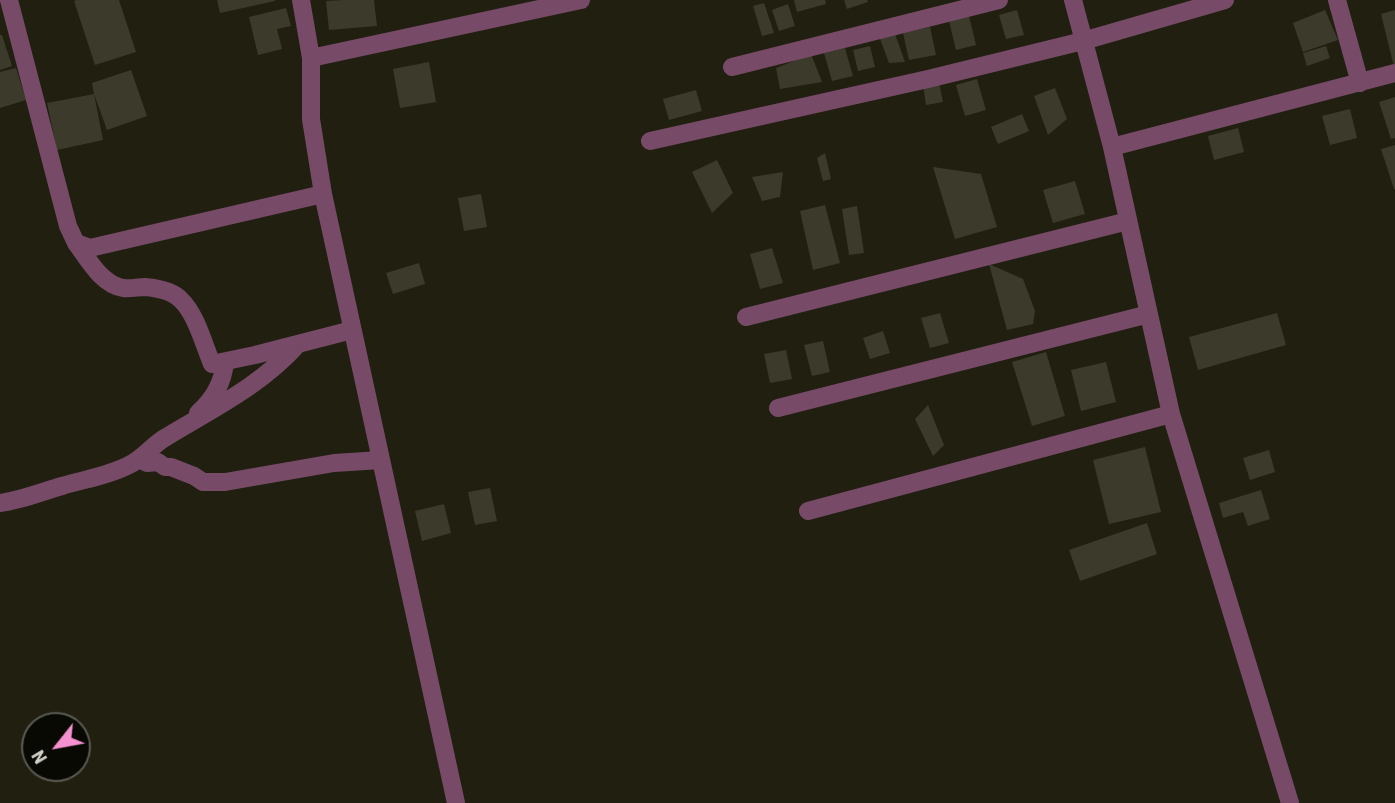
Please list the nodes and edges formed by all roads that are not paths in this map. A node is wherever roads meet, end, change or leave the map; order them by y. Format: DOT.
graph roads {
  1 [pos="9,0"];
  2 [pos="302,0"];
  3 [pos="581,0"];
  4 [pos="999,0"];
  5 [pos="1073,0"];
  6 [pos="1225,0"];
  7 [pos="1337,0"];
  8 [pos="1083,41"];
  9 [pos="311,58"];
  10 [pos="732,67"];
  11 [pos="1395,73"];
  12 [pos="1360,83"];
  13 [pos="650,141"];
  14 [pos="1112,148"];
  15 [pos="323,194"];
  16 [pos="1128,221"];
  17 [pos="76,243"];
  18 [pos="1149,314"];
  19 [pos="746,317"];
  20 [pos="352,330"];
  21 [pos="299,344"];
  22 [pos="225,362"];
  23 [pos="778,408"];
  24 [pos="1171,414"];
  25 [pos="190,423"];
  26 [pos="139,459"];
  27 [pos="381,460"];
  28 [pos="0,503"];
  29 [pos="808,511"];
  30 [pos="456,803"];
  31 [pos="1290,803"];
  1 -- 17 [label="street"];
  2 -- 9 [label="street"];
  3 -- 9 [label="street"];
  4 -- 10 [label="street"];
  5 -- 8 [label="street"];
  6 -- 8 [label="street"];
  7 -- 12 [label="street"];
  8 -- 13 [label="street"];
  8 -- 14 [label="street"];
  9 -- 15 [label="street"];
  11 -- 12 [label="street"];
  12 -- 14 [label="street"];
  14 -- 16 [label="street"];
  15 -- 17 [label="street"];
  15 -- 20 [label="street"];
  16 -- 18 [label="street"];
  16 -- 19 [label="street"];
  17 -- 22 [label="street"];
  18 -- 23 [label="street"];
  18 -- 24 [label="street"];
  20 -- 21 [label="street"];
  20 -- 27 [label="street"];
  21 -- 22 [label="street"];
  21 -- 25 [label="street"];
  22 -- 25 [label="street"];
  24 -- 29 [label="street"];
  24 -- 31 [label="street"];
  25 -- 26 [label="street"];
  26 -- 27 [label="street"];
  26 -- 28 [label="street"];
  27 -- 30 [label="street"];
}
